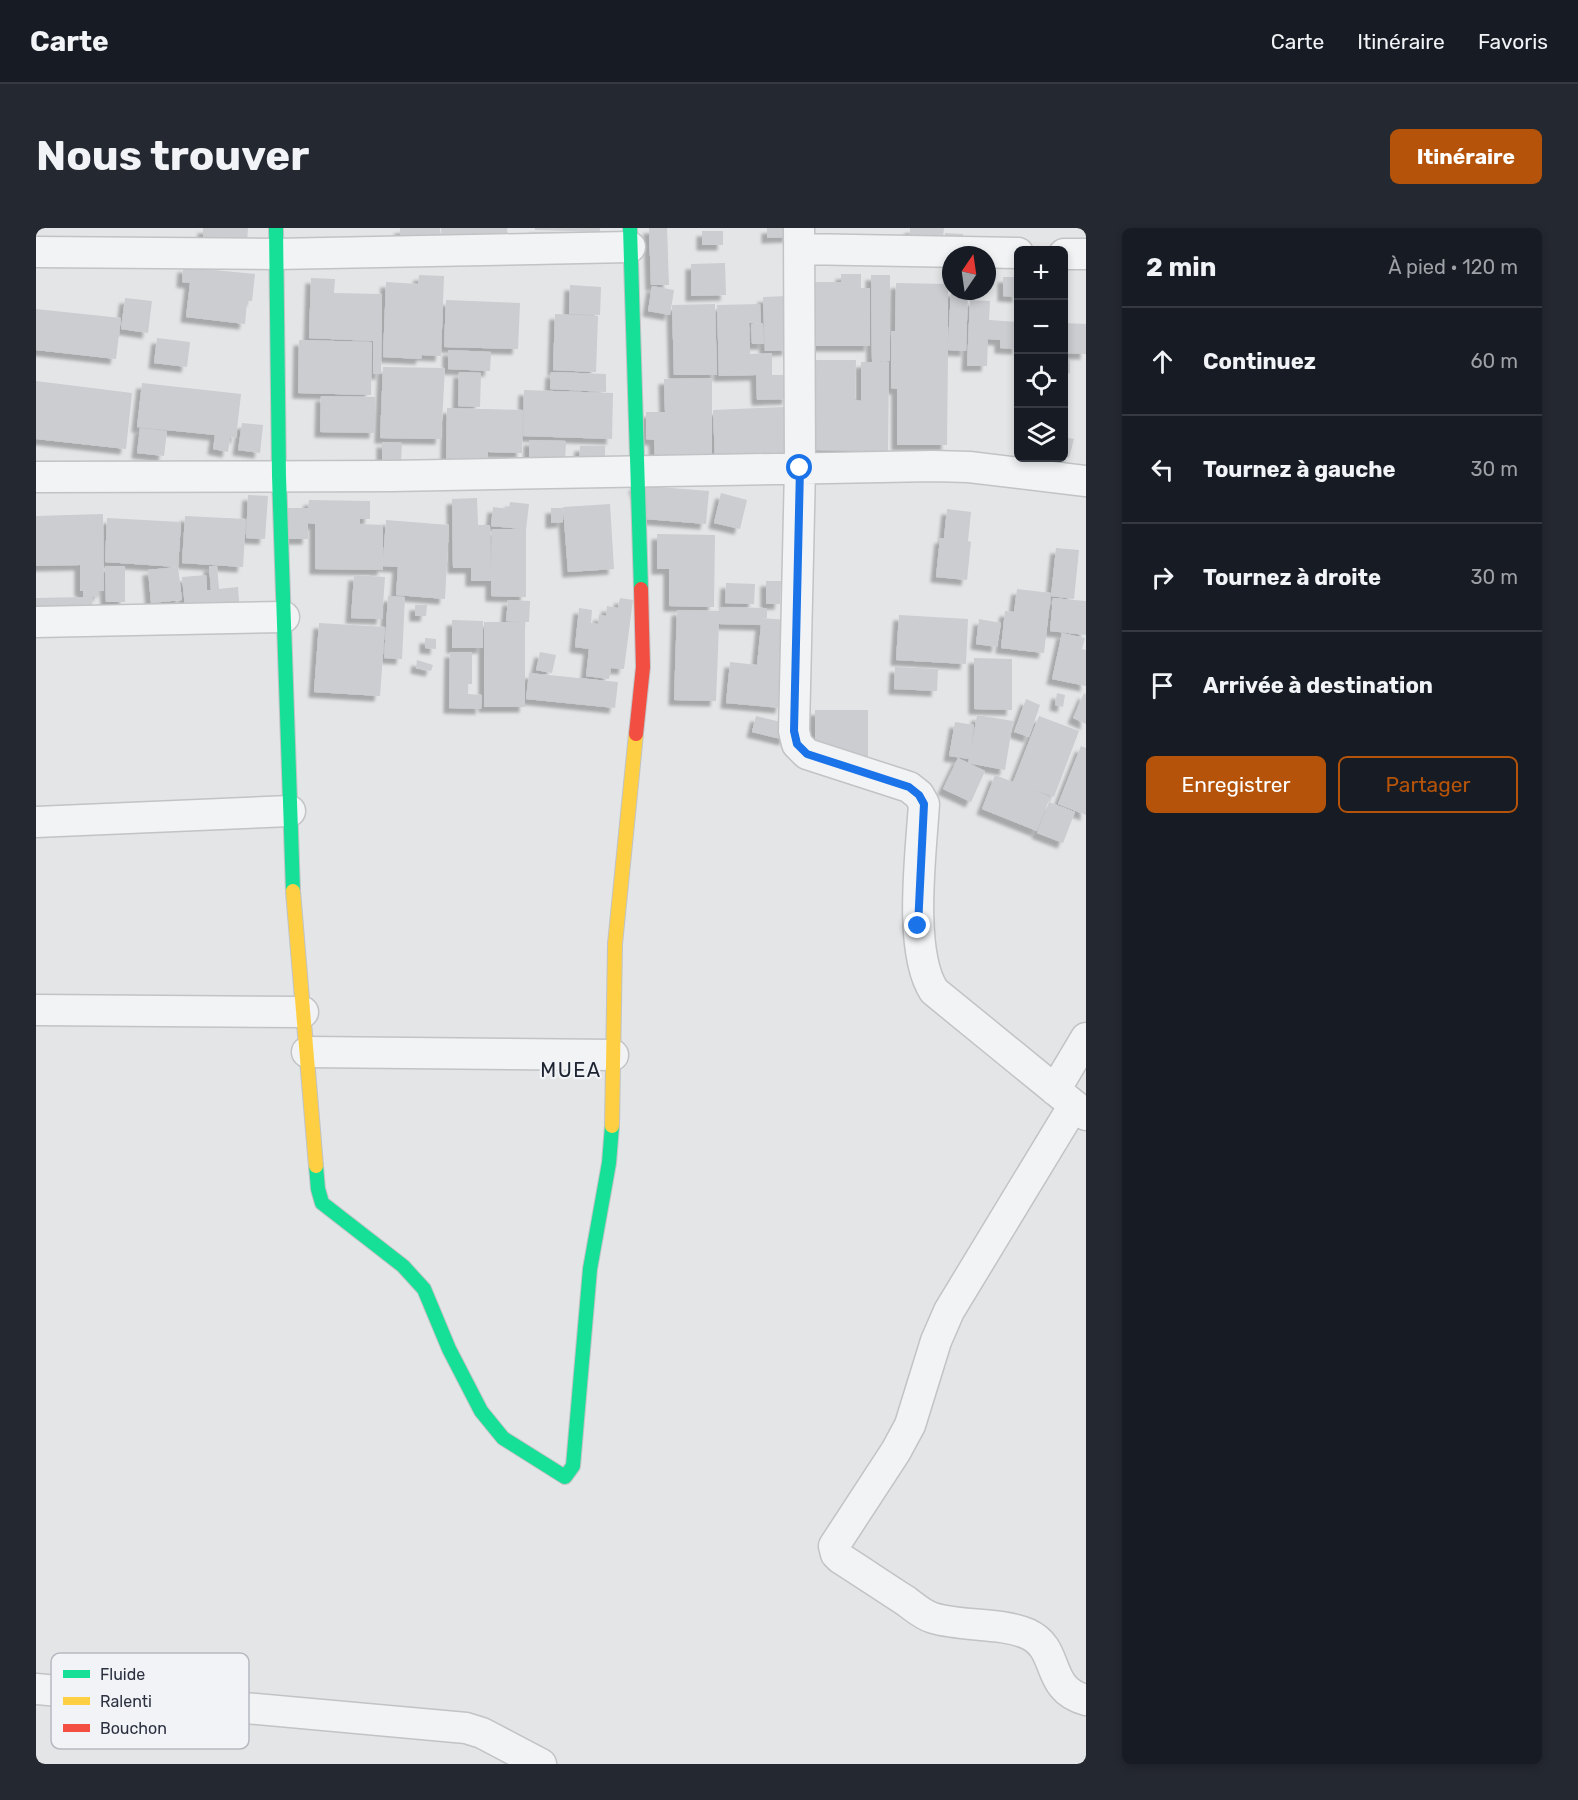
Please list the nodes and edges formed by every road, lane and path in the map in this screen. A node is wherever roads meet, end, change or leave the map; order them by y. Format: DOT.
graph roads {
  1 [pos="630,238"];
  2 [pos="799,239"];
  3 [pos="276,241"];
  4 [pos="36,252"];
  5 [pos="1014,253"];
  6 [pos="1068,254"];
  7 [pos="1086,254"];
  8 [pos="800,468"];
  9 [pos="636,471"];
  10 [pos="279,476"];
  11 [pos="36,477"];
  12 [pos="1086,481"];
  13 [pos="284,617"];
  14 [pos="36,622"];
  15 [pos="290,811"];
  16 [pos="36,822"];
  17 [pos="36,1010"];
  18 [pos="303,1012"];
  19 [pos="1086,1038"];
  20 [pos="307,1052"];
  21 [pos="613,1055"];
  22 [pos="1072,1103"];
  23 [pos="36,1689"];
  24 [pos="51,1690"];
  25 [pos="1086,1700"];
  26 [pos="249,1708"];
  27 [pos="541,1764"];
  1 -- 3 [label="street"];
  1 -- 9 [label="street"];
  2 -- 5 [label="street"];
  2 -- 8 [label="street"];
  3 -- 4 [label="street"];
  3 -- 10 [label="street"];
  6 -- 7 [label="street"];
  8 -- 9 [label="street"];
  8 -- 12 [label="street"];
  8 -- 22 [label="street"];
  9 -- 10 [label="street"];
  9 -- 21 [label="street"];
  10 -- 11 [label="street"];
  10 -- 13 [label="street"];
  13 -- 14 [label="street"];
  13 -- 15 [label="street"];
  15 -- 16 [label="street"];
  15 -- 18 [label="street"];
  17 -- 18 [label="street"];
  18 -- 20 [label="street"];
  19 -- 22 [label="street"];
  20 -- 21 [label="street"];
  20 -- 21 [label="street"];
  22 -- 25 [label="street"];
  23 -- 24 [label="street"];
  26 -- 27 [label="street"];
}
